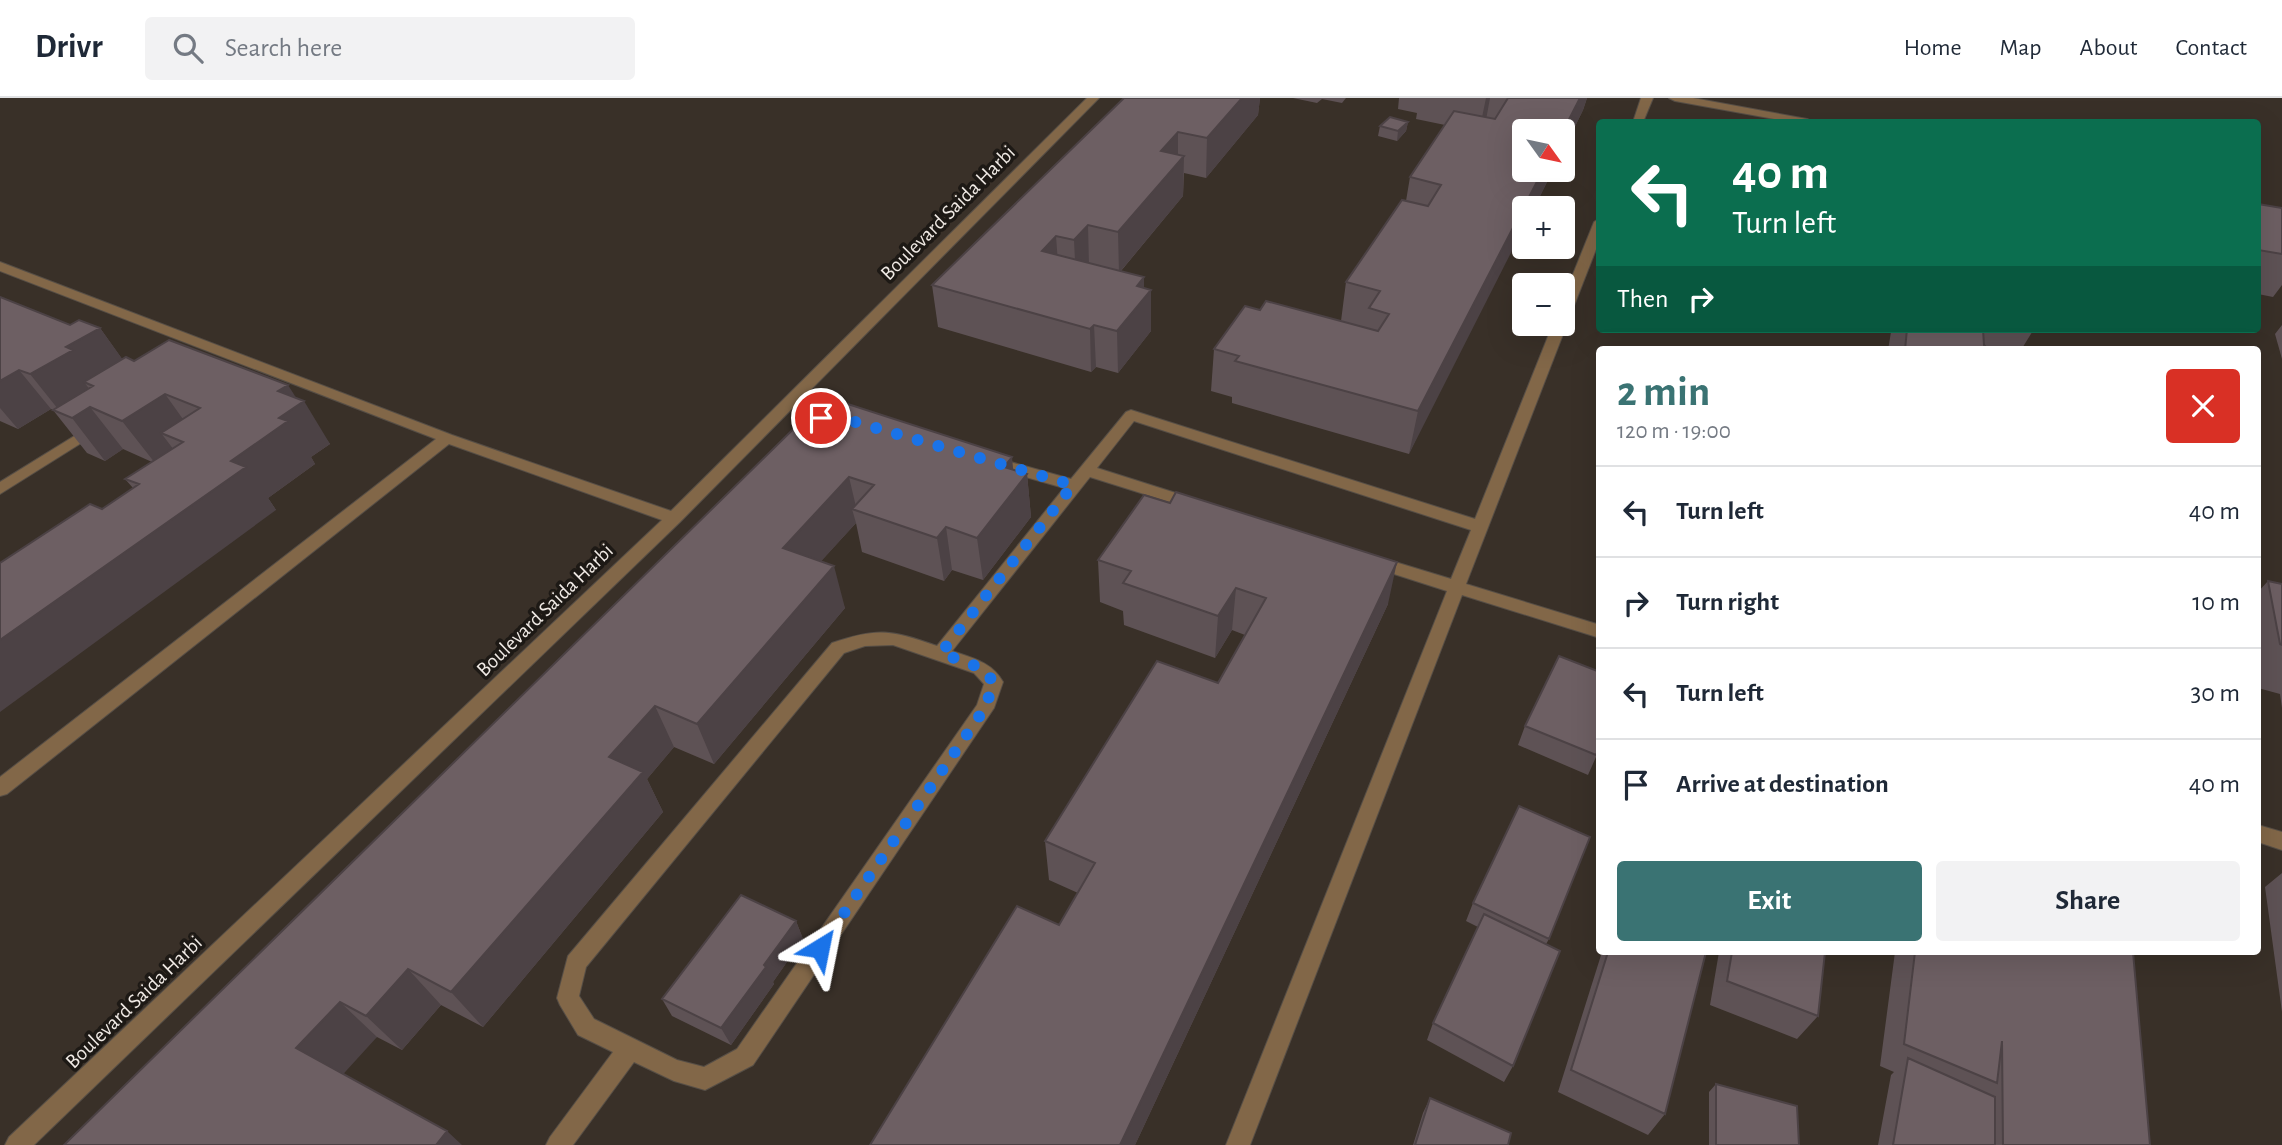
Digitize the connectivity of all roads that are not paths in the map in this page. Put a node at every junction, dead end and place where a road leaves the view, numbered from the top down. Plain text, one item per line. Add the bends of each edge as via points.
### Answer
1 (1093, 98) edge
2 (1647, 98) edge
3 (1675, 98) edge
4 (1639, 119) edge
5 (1790, 119) edge
6 (1596, 232) edge
7 (0, 265) edge
8 (15, 271) junction
9 (0, 279) edge
10 (1575, 286) edge
11 (1555, 336) edge
12 (222, 349) junction
13 (199, 363) edge
14 (107, 421) edge
15 (447, 438) junction
16 (970, 455) edge
17 (1079, 478) junction
18 (1, 487) edge
19 (1205, 508) edge
20 (674, 518) junction
21 (1481, 527) junction
22 (1351, 554) edge
23 (1457, 588) junction
24 (1596, 631) edge
25 (941, 653) junction
26 (0, 788) edge
27 (2261, 835) edge
28 (2282, 841) edge
29 (630, 1048) junction
30 (17, 1145) edge
31 (558, 1145) edge
32 (1238, 1145) edge

1 - 20 street, Boulevard Saida Harbi
2 - 4 street
3 - 5 street
6 - 10 street
7 - 8 street
8 - 9 street
8 - 12 street
11 - 21 street
12 - 13 street
12 - 15 street
14 - 18 street
15 - 20 street
15 - 26 street
16 - 17 street
17 - 19 street
17 - 21 street via 1131,415
17 - 25 street
20 - 30 street, Boulevard Saida Harbi
21 - 23 street
22 - 23 street
23 - 24 street
23 - 32 street
25 - 29 street via 894,638 864,639 838,648 576,963 568,998 586,1027
25 - 29 street via 981,668 994,682 985,708 745,1057 705,1079 674,1070
27 - 28 street
29 - 31 street

